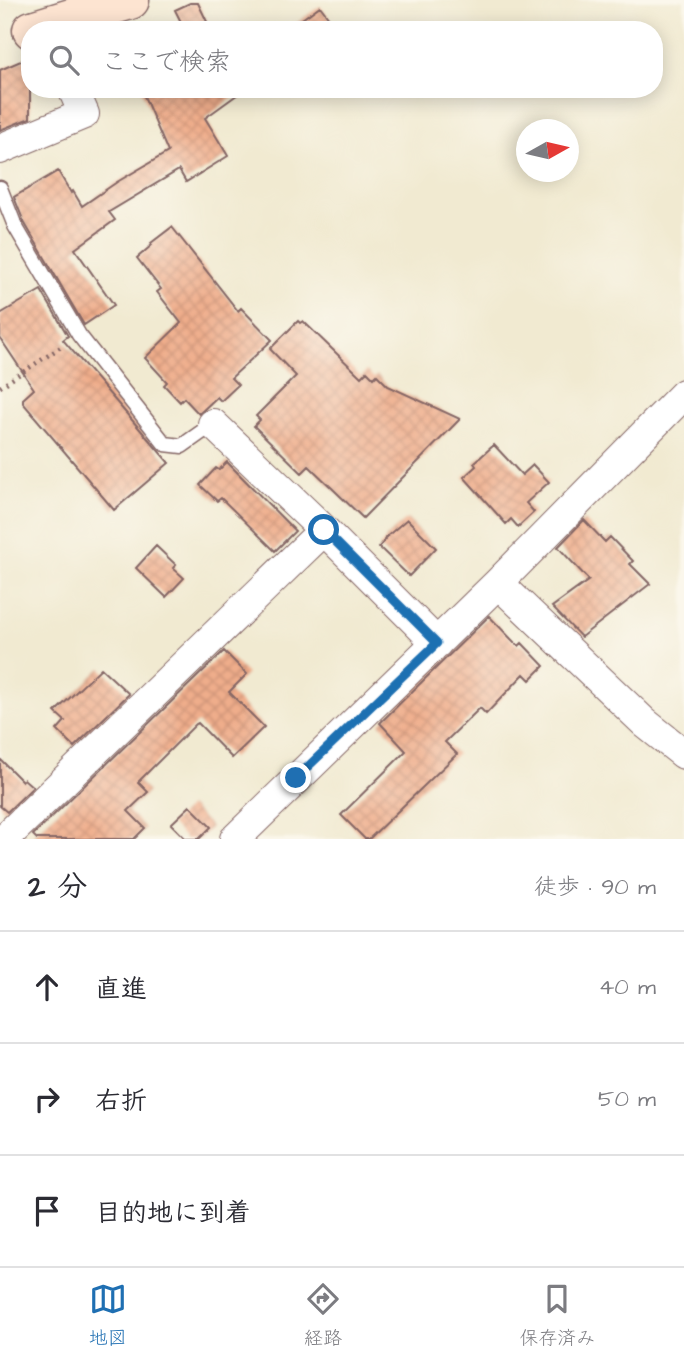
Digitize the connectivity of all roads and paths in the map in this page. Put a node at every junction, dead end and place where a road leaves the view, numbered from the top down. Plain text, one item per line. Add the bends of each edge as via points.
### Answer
1 (128, 0) edge
2 (64, 21) edge
3 (21, 33) edge
4 (0, 38) edge
5 (77, 98) edge
6 (0, 149) edge
7 (0, 188) edge
8 (79, 335) junction
9 (0, 387) edge
10 (684, 394) edge
11 (213, 424) joint
12 (324, 530) junction
13 (498, 583) junction
14 (437, 643) junction
15 (684, 754) edge
16 (4, 839) edge
17 (235, 839) edge

1 - 2 street
3 - 4 street
5 - 6 street via 84,114
7 - 8 lane via 15,226
8 - 9 path
8 - 11 lane via 165,444 183,446
10 - 13 street
11 - 12 street
12 - 14 street
12 - 16 street
13 - 14 street
13 - 15 street via 645,723
14 - 17 street

